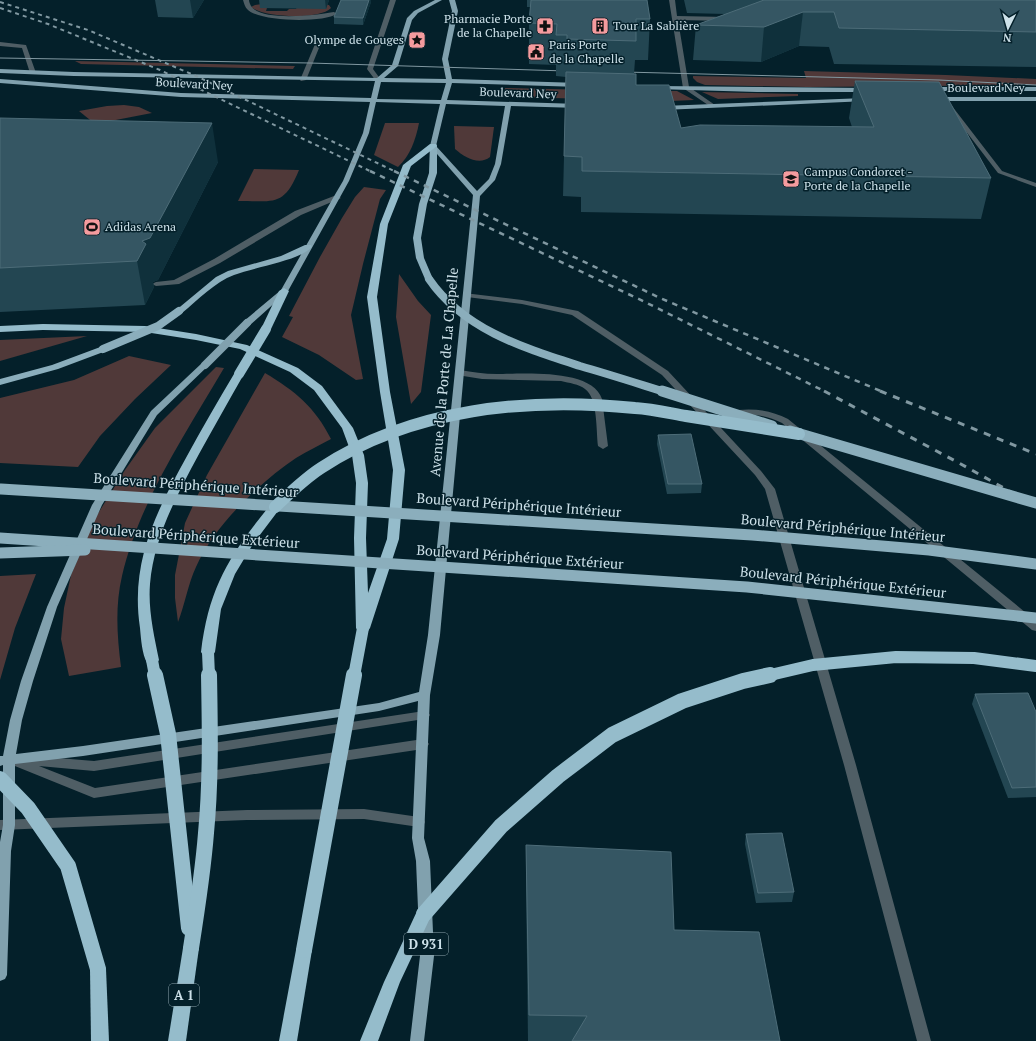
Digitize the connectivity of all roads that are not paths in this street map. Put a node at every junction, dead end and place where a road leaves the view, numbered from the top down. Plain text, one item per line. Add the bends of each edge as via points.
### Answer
1 (246, 0) edge
2 (393, 0) edge
3 (439, 0) edge
4 (452, 0) edge
5 (672, 0) edge
6 (334, 14) edge
7 (675, 18) junction
8 (737, 19) edge
9 (320, 38) dead end
10 (0, 44) edge
11 (0, 71) edge
12 (33, 73) junction
13 (303, 80) junction
14 (378, 80) junction
15 (0, 81) edge
16 (449, 81) junction
17 (585, 85) edge
18 (655, 88) edge
19 (686, 88) junction
20 (923, 89) edge
21 (1036, 89) edge
22 (877, 90) edge
23 (928, 99) edge
24 (944, 99) junction
25 (1036, 99) edge
26 (374, 100) junction
27 (874, 100) edge
28 (444, 102) junction
29 (508, 104) junction
30 (589, 106) edge
31 (713, 106) junction
32 (655, 108) edge
33 (433, 146) junction
34 (1036, 185) edge
35 (477, 195) junction
36 (337, 198) junction
37 (308, 246) junction
38 (156, 284) dead end
39 (284, 291) junction
40 (467, 295) junction
41 (0, 329) edge
42 (460, 373) junction
43 (0, 382) edge
44 (708, 418) junction
45 (798, 434) junction
46 (603, 446) dead end
47 (0, 489) edge
48 (1036, 503) edge
49 (0, 538) edge
50 (140, 547) junction
51 (0, 554) edge
52 (1036, 564) edge
53 (1036, 618) edge
54 (1036, 627) edge
55 (363, 628) junction
56 (1036, 666) edge
57 (424, 695) junction
58 (424, 715) junction
59 (422, 744) junction
60 (4, 760) edge
61 (0, 779) edge
62 (419, 822) junction
63 (4, 825) edge
64 (192, 948) junction
65 (0, 975) edge
66 (100, 1041) edge
67 (177, 1041) edge
68 (288, 1041) edge
69 (369, 1041) edge
70 (417, 1041) edge
71 (924, 1041) edge

1 - 6 street via 248,8 264,16 308,17
2 - 14 street via 370,69
3 - 14 main road via 416,12 409,19 395,66
4 - 16 main road via 454,11 445,59
5 - 7 street
7 - 8 street
7 - 19 street
9 - 13 street
10 - 12 street via 24,46
11 - 12 main road, Boulevard Ney
12 - 13 main road, Boulevard Ney
13 - 14 main road, Boulevard Ney
14 - 16 main road, Boulevard Ney
14 - 26 main road
15 - 26 main road, Boulevard Ney via 181,95
16 - 17 main road, Boulevard Ney
16 - 28 main road
18 - 19 main road
19 - 22 main road
19 - 31 street
20 - 21 main road, Boulevard Ney
23 - 24 main road, Boulevard Ney
24 - 25 main road, Boulevard Ney
24 - 34 street via 1000,172
26 - 28 main road, Boulevard Ney
26 - 36 main road via 366,133
27 - 31 main road
28 - 29 main road, Boulevard Ney
28 - 33 main road
29 - 30 main road, Boulevard Ney
29 - 35 main road via 498,164 492,180
31 - 32 main road
33 - 35 main road
33 - 45 highway, bridge via 433,173 423,204 417,238 418,249 423,267 435,289 452,307 477,325 563,360
33 - 55 highway via 407,165 384,224 372,297 399,470 393,539
35 - 40 main road, Avenue de la Porte de La Chapelle
36 - 37 main road
36 - 38 street via 298,213 176,282
37 - 39 main road
37 - 43 highway, bridge via 284,258 231,273 219,279 158,326 55,367
39 - 60 main road, bridge via 154,413 123,461 97,505 52,607
39 - 64 highway, bridge via 266,329 208,427 161,515 148,554 144,585 144,620 168,734
40 - 42 main road, Avenue de la Porte de La Chapelle
40 - 44 street via 522,302 575,313 665,373
41 - 55 highway via 145,329 196,337 243,347 294,370 318,388 347,428 358,455 362,483 360,538
42 - 46 street via 484,376 559,377 586,386 596,395
42 - 57 main road, Avenue de la Porte de La Chapelle via 434,635
44 - 54 street via 755,410 785,421
44 - 71 street via 770,490 850,765
45 - 48 highway, bridge
45 - 64 highway, bridge via 630,407 557,404 519,406 483,410 420,424 387,435 328,463 294,488 259,527 229,570 214,609 208,652 210,714 204,857
47 - 52 highway, Boulevard Périphérique Intérieur, bridge via 752,535 929,550
49 - 50 highway, Boulevard Périphérique Extérieur, bridge
50 - 51 highway, bridge
50 - 53 highway, Boulevard Périphérique Extérieur, bridge via 747,587
55 - 68 highway, bridge
56 - 69 highway, bridge via 974,658 896,657 814,665 743,681 682,701 612,735 558,776 501,826 424,914 392,982
57 - 58 main road, Avenue de la Porte de La Chapelle
57 - 60 main road via 371,708 83,751
58 - 59 main road, Avenue de la Porte de La Chapelle
58 - 60 street via 94,766
59 - 60 street via 94,793
59 - 62 main road, Avenue de la Porte de La Chapelle
60 - 63 main road
61 - 66 highway, bridge via 28,808 68,866 98,969
62 - 63 street via 364,814 246,815
62 - 70 main road, Avenue de la Porte de La Chapelle / D 931 via 427,956
63 - 65 main road
64 - 67 highway, A 1

